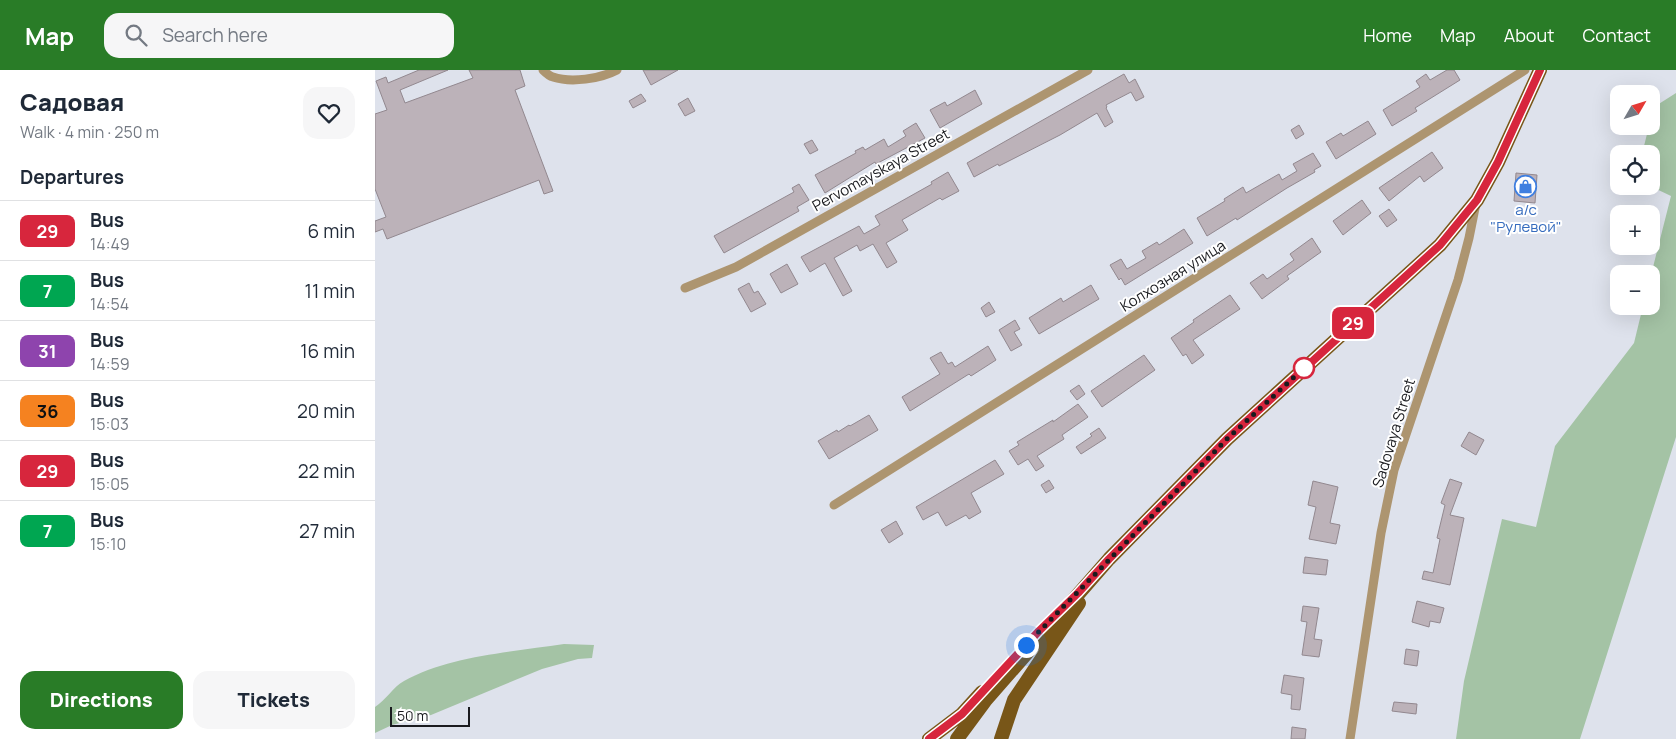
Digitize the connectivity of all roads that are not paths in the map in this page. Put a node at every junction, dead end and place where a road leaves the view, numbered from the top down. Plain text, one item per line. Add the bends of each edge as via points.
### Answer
1 (543, 70) edge
2 (617, 70) edge
3 (1088, 70) edge
4 (1525, 70) edge
5 (1539, 70) edge
6 (1477, 200) junction
7 (685, 288) dead end
8 (834, 505) dead end
9 (1109, 559) junction
10 (1078, 593) junction
11 (929, 739) edge
12 (957, 739) edge
13 (1001, 739) edge
14 (1350, 739) edge

1 - 2 street via 551,77 574,81
3 - 7 street, Pervomayskaya Street via 736,267
4 - 8 street, Колхозная улица
5 - 6 main road via 1498,162
6 - 9 main road via 1440,245 1227,439
6 - 14 street, Sadovaya Street via 1458,280 1394,470 1381,533
9 - 10 main road
9 - 13 main road via 1014,700
10 - 11 main road via 962,714
10 - 12 main road via 985,701

